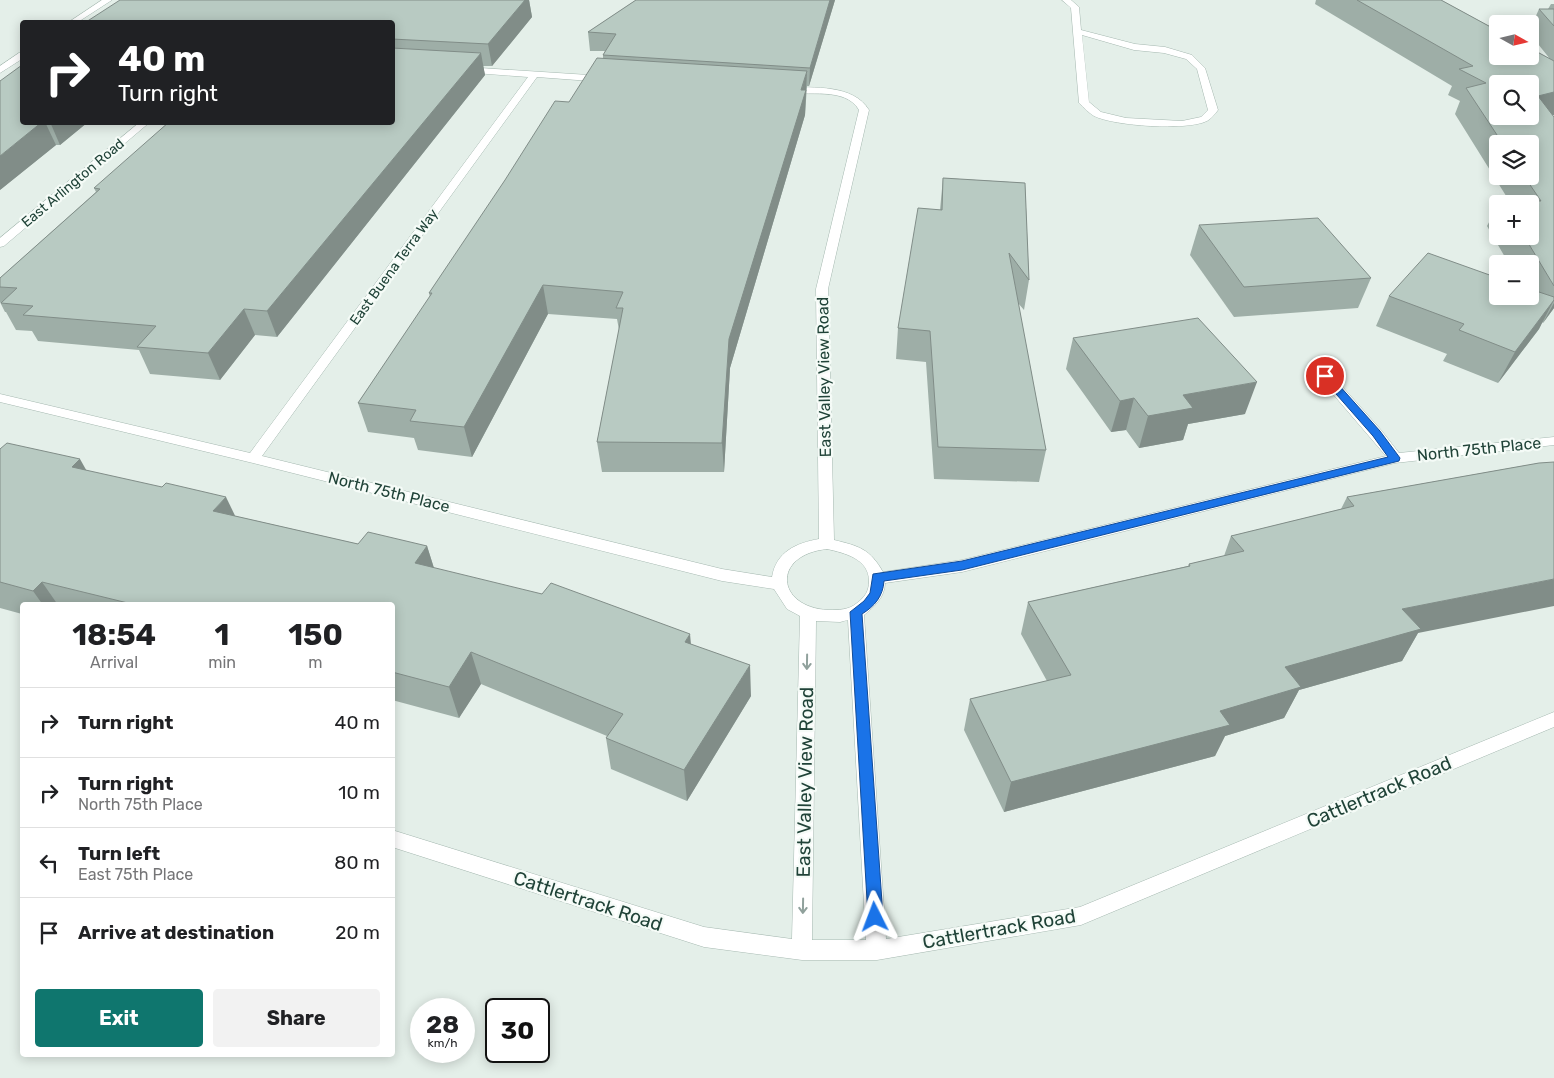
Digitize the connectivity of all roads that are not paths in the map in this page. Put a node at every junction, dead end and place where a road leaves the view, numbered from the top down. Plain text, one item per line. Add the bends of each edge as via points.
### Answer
1 (108, 0) edge
2 (1066, 0) edge
3 (76, 20) edge
4 (1077, 31) junction
5 (20, 56) edge
6 (458, 69) edge
7 (0, 70) edge
8 (534, 75) junction
9 (612, 79) edge
10 (776, 89) edge
11 (142, 125) edge
12 (0, 244) edge
13 (1325, 376) dead end
14 (0, 398) edge
15 (1554, 441) edge
16 (253, 458) junction
17 (1395, 458) junction
18 (827, 544) junction
19 (878, 578) junction
20 (779, 584) junction
21 (856, 612) junction
22 (808, 613) junction
23 (1554, 719) edge
24 (395, 839) edge
25 (802, 950) junction
26 (877, 950) junction

1 - 3 street
2 - 4 street via 1075,6
4 - 4 street via 1084,103 1098,114 1126,121 1182,124 1204,119 1214,110 1201,68 1189,57 1165,50 1134,47
5 - 7 street
6 - 8 street
8 - 9 street
8 - 16 street, East Buena Terra Way
10 - 18 street, East Valley View Road via 835,93 855,98 863,104 864,110 822,289
11 - 12 street, East Arlington Road
13 - 17 street
14 - 16 street, North 75th Place
15 - 17 street, North 75th Place
16 - 20 street, North 75th Place via 722,575
17 - 19 street, North 75th Place via 962,566
18 - 19 street via 843,545 858,551 870,560
18 - 20 street via 811,546 786,561 780,572
19 - 21 street via 876,594
20 - 22 street via 795,607
21 - 22 street via 824,617
21 - 26 street
22 -> 25 street, East Valley View Road
23 - 26 street, Cattlertrack Road via 1081,916
24 - 25 street, Cattlertrack Road via 704,937
25 - 26 street, Cattlertrack Road

